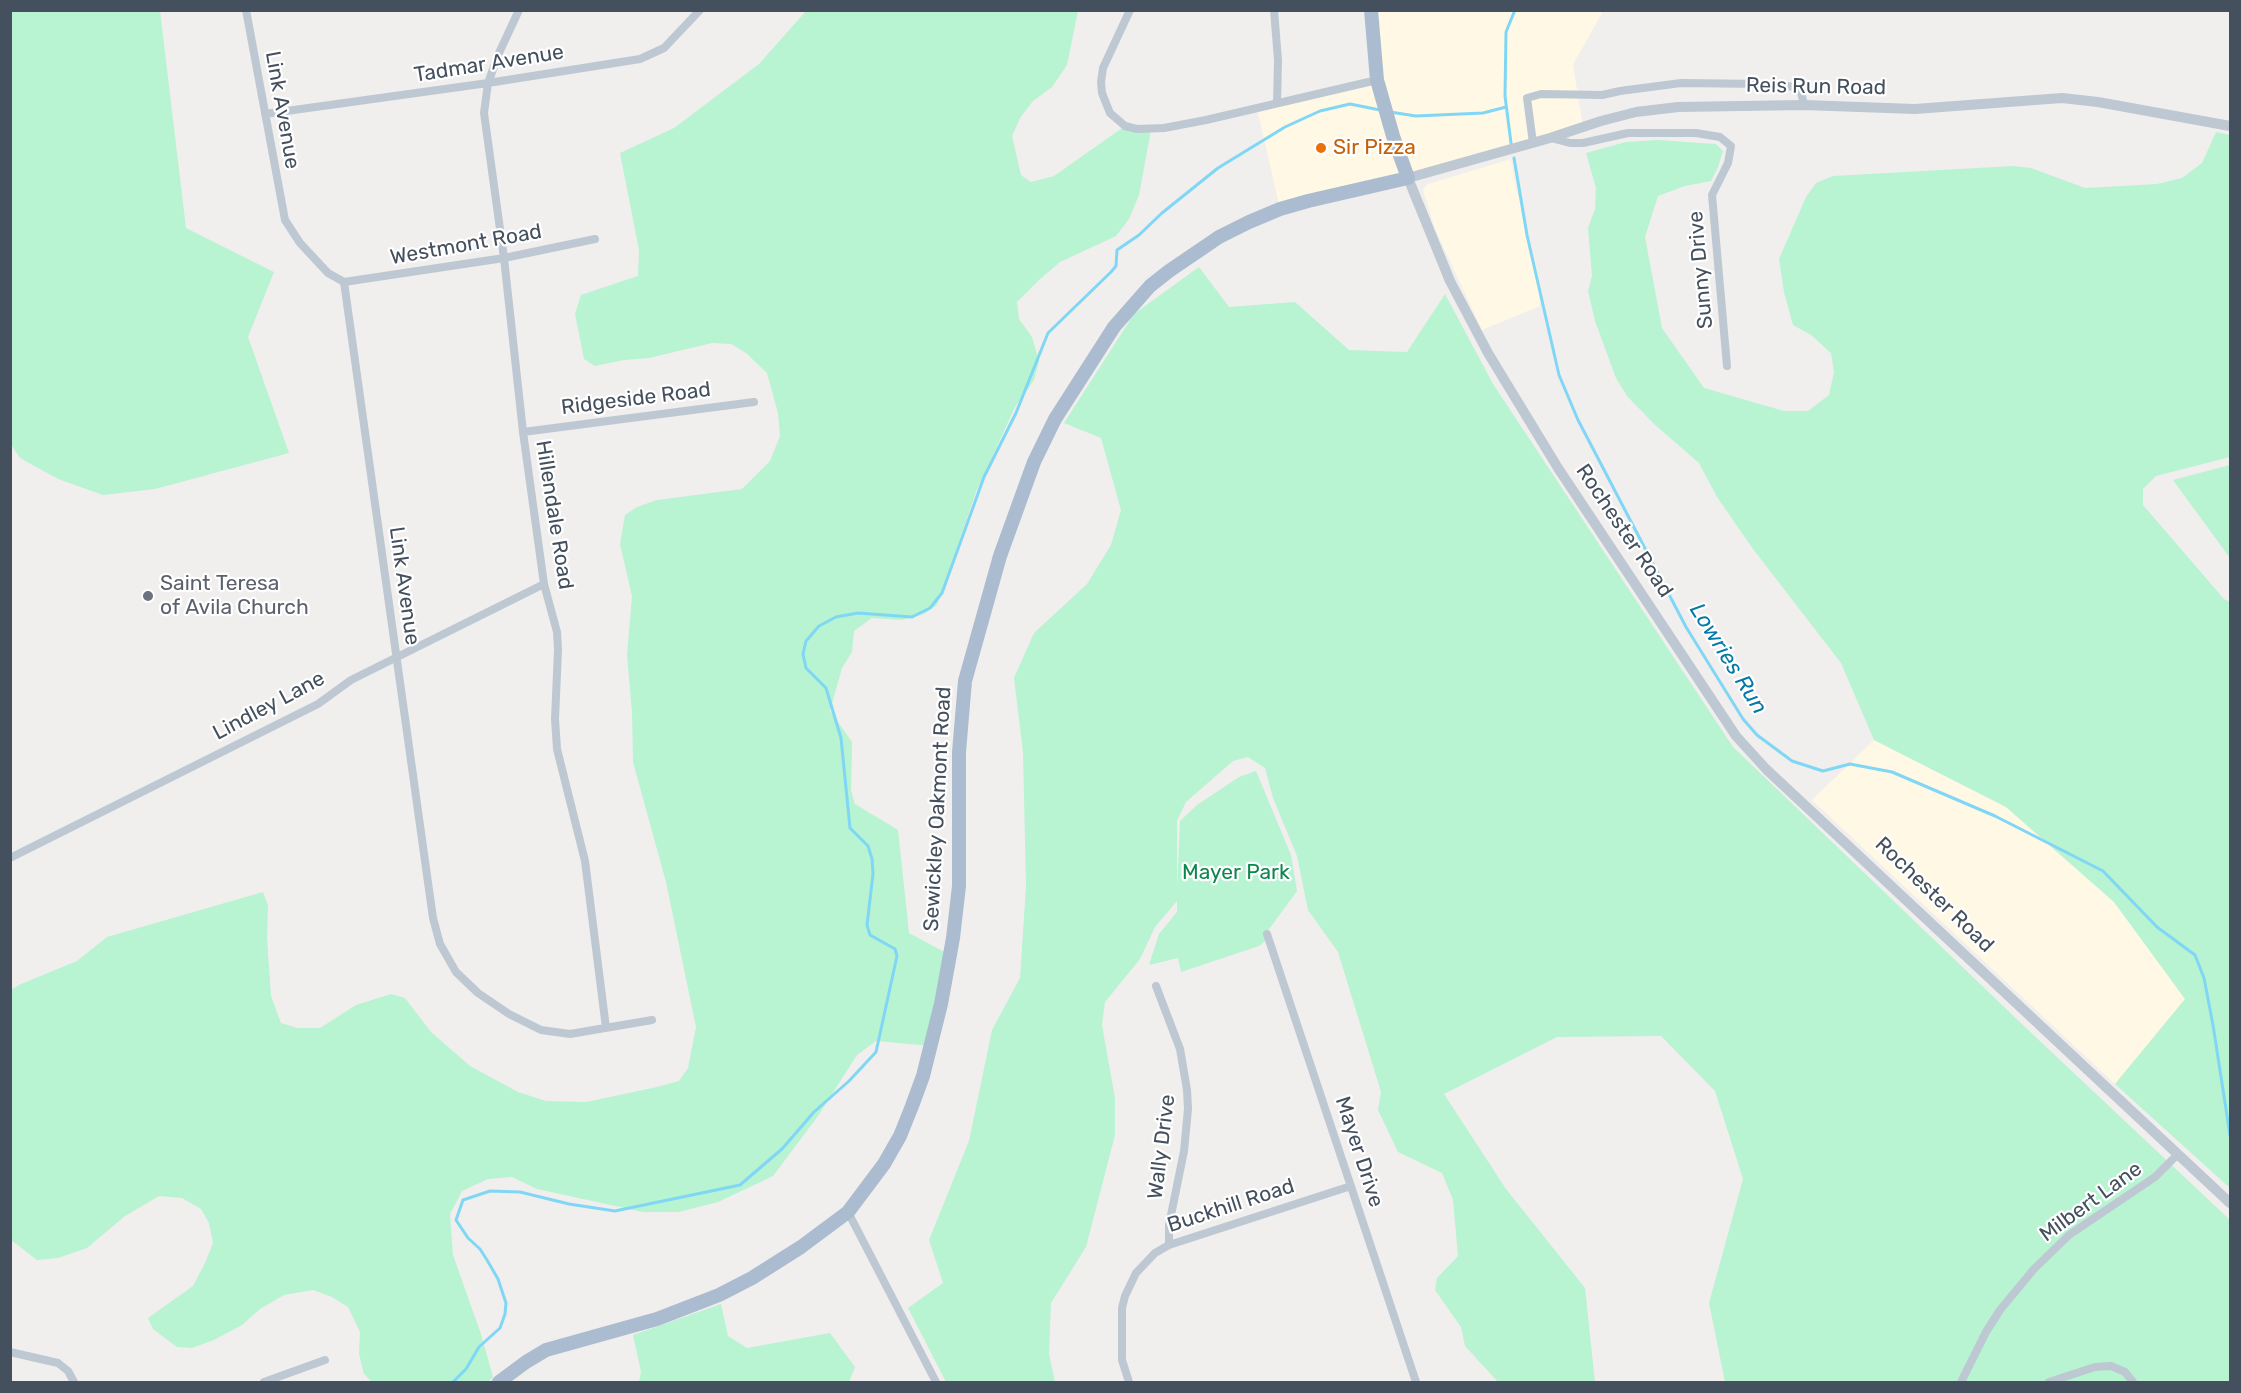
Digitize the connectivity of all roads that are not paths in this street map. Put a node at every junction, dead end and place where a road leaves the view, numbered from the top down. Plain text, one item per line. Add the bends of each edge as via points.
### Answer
1 (246, 10) edge
2 (519, 10) edge
3 (700, 10) edge
4 (1130, 10) edge
5 (1274, 10) edge
6 (1371, 10) edge
7 (1377, 80) junction
8 (488, 83) junction
9 (1277, 103) junction
10 (1804, 105) junction
11 (265, 114) junction
12 (2230, 126) edge
13 (1550, 138) junction
14 (1533, 143) junction
15 (1408, 178) junction
16 (595, 239) dead end
17 (504, 258) junction
18 (344, 282) junction
19 (1727, 366) dead end
20 (754, 402) dead end
21 (523, 432) junction
22 (544, 584) junction
23 (396, 657) junction
24 (10, 858) edge
25 (1267, 934) dead end
26 (1156, 986) dead end
27 (652, 1020) dead end
28 (606, 1028) junction
29 (2178, 1154) junction
30 (1351, 1186) junction
31 (2230, 1203) edge
32 (848, 1212) junction
33 (1168, 1245) junction
34 (10, 1352) edge
35 (325, 1360) dead end
36 (1968, 1370) junction
37 (74, 1383) edge
38 (264, 1383) edge
39 (499, 1383) edge
40 (936, 1383) edge
41 (1129, 1383) edge
42 (1416, 1383) edge
43 (1961, 1383) edge
44 (1969, 1383) edge
45 (2049, 1383) edge
46 (2133, 1383) edge

1 - 11 street, Link Avenue
2 - 8 street, Hillendale Road
3 - 8 street, Tadmar Avenue via 664,48 640,59
4 - 9 street via 1103,68 1101,82 1105,104 1116,120 1151,130
5 - 9 street
6 - 7 main road, Rochester Road
7 - 9 street
7 - 15 main road, Rochester Road
8 - 11 street, Tadmar Avenue
8 - 17 street, Hillendale Road via 483,113
10 - 12 street, Reis Run Road via 1915,109 2062,98
10 - 13 street, Reis Run Road via 1657,109
10 - 14 street via 1796,87 1764,84 1682,83 1602,95 1541,94 1527,98
11 - 18 street, Link Avenue via 285,220 328,273
13 - 14 street, Reis Run Road
13 - 19 street, Sunny Drive via 1583,143 1628,133 1696,133 1720,137 1731,146 1728,164 1712,195
14 - 15 street, Reis Run Road
15 - 29 street, Rochester Road via 1450,281 1488,353 1558,468 1736,736 1766,769
15 - 32 main road, Sewickley Oakmont Road via 1280,209 1193,254 1150,286 1128,309 1051,427 1010,527 965,681 959,752 959,886 936,1026 900,1136 875,1178
16 - 17 street, Westmont Road
17 - 18 street, Westmont Road
17 - 21 street, Hillendale Road
18 - 23 street, Link Avenue
20 - 21 street, Ridgeside Road
21 - 22 street, Hillendale Road
22 - 23 street, Lindley Lane
22 - 28 street, Hillendale Road via 557,641 557,750 585,861
23 - 24 street, Lindley Lane via 351,680 318,704
23 - 28 street, Link Avenue via 440,944 456,972 478,993 541,1030 570,1034
25 - 30 street, Mayer Drive
26 - 33 street, Wally Drive via 1180,1049 1187,1090 1185,1139
27 - 28 street, Link Avenue
29 - 31 street, Rochester Road
29 - 36 street, Milbert Lane via 2156,1177 2069,1235 2034,1269 1995,1317
30 - 33 street, Buckhill Road
30 - 42 street, Mayer Drive
32 - 39 main road, Sewickley Oakmont Road via 736,1287 657,1319 546,1350
32 - 40 street
33 - 41 street, Buckhill Road via 1143,1264 1125,1296 1121,1339
34 - 37 street via 58,1363
35 - 38 street
36 - 43 street, Milbert Lane
36 - 44 street, Milbert Lane
45 - 46 street via 2095,1366 2111,1366 2125,1372

